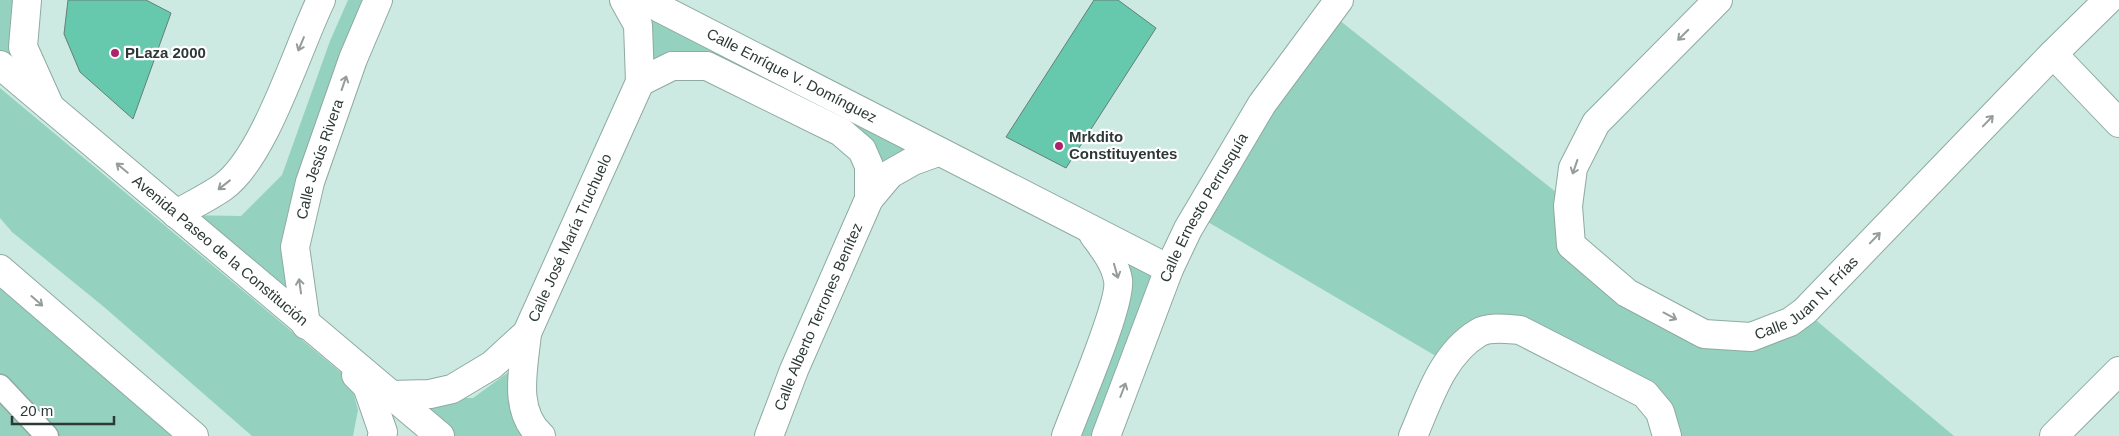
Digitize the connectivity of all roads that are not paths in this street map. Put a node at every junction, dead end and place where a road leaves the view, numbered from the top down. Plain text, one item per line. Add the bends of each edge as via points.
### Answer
1 (27, 0) edge
2 (322, 0) edge
3 (378, 0) edge
4 (624, 0) edge
5 (644, 0) edge
6 (1338, 0) edge
7 (1718, 0) edge
8 (2108, 0) edge
9 (2053, 54) junction
10 (0, 65) edge
11 (640, 82) junction
12 (50, 107) junction
13 (2119, 123) edge
14 (938, 152) junction
15 (869, 199) junction
16 (176, 214) junction
17 (1090, 230) junction
18 (0, 269) edge
19 (1169, 269) junction
20 (306, 325) junction
21 (527, 333) junction
22 (2119, 371) edge
23 (0, 386) edge
24 (390, 395) junction
25 (47, 436) edge
26 (194, 436) edge
27 (382, 436) edge
28 (440, 436) edge
29 (541, 436) edge
30 (769, 436) edge
31 (1066, 436) edge
32 (1106, 436) edge
33 (1413, 436) edge
34 (1667, 436) edge
35 (2054, 436) edge

1 - 12 street via 23,47
2 -> 16 street via 262,136 241,169 223,187
20 -> 3 street, Calle Jesús Rivera via 295,247 310,182 352,59
4 - 11 street via 638,25
5 - 14 street, Calle Enríque V. Domínguez
6 - 19 street, Calle Ernesto Perrusquía via 1262,104 1188,229
7 -> 9 street, Calle Juan N. Frías via 1596,123 1574,168 1568,206 1571,245 1627,293 1704,334 1751,337 1790,322 1805,311
8 - 9 street, Calle Juan N. Frías
9 - 13 street
10 - 12 street, Avenida Paseo de la Constitución
11 - 15 street, Calle Enríque V. Domínguez via 672,66 707,66 841,132 862,150 869,166
11 - 21 street, Calle José María Truchuelo
16 -> 12 street, Avenida Paseo de la Constitución
14 - 15 street via 890,174
14 - 17 street, Calle Enríque V. Domínguez
15 - 30 street, Calle Alberto Terrones Benítez via 794,370
16 - 20 street, Avenida Paseo de la Constitución
17 - 19 street, Calle Enríque V. Domínguez
17 -> 31 street via 1113,262 1119,282 1114,308
18 -> 26 street
32 -> 19 street, Calle Ernesto Perrusquía
20 - 24 street, Avenida Paseo de la Constitución
20 - 27 street via 367,386
21 - 24 street, Calle José María Truchuelo via 492,365 452,389 430,394
21 - 29 street via 522,401
22 - 35 street
23 - 25 street
24 - 28 street, Avenida Paseo de la Constitución
33 - 34 street via 1446,362 1479,332 1499,328 1520,330 1645,394 1660,412

